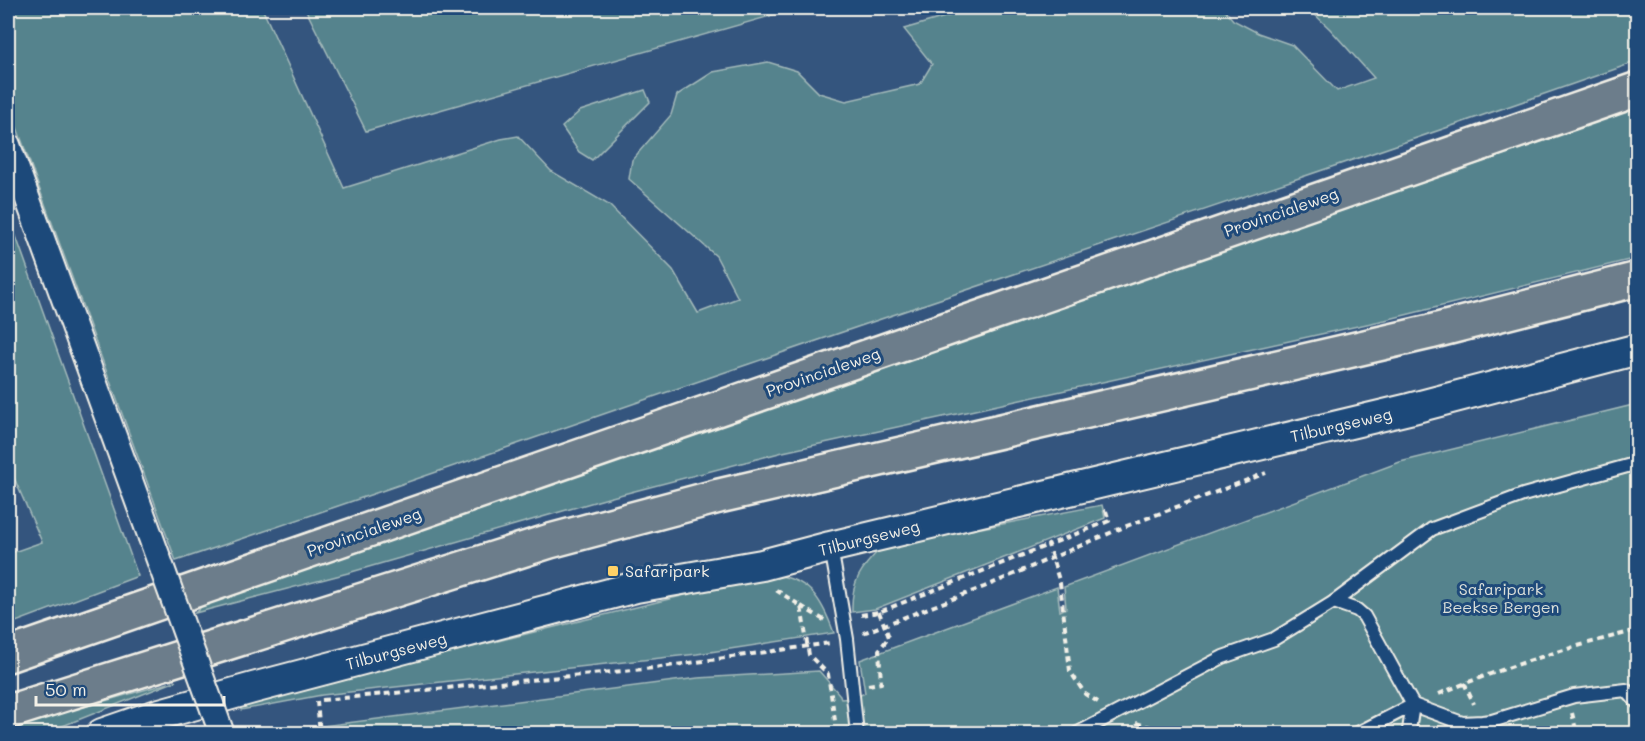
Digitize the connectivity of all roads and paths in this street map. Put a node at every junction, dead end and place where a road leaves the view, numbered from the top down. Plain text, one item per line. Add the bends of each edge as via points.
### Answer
1 (1638, 89) edge
2 (8, 145) edge
3 (1638, 279) edge
4 (1638, 349) edge
5 (1638, 463) edge
6 (1276, 470) dead end
7 (1116, 508) dead end
8 (1048, 545) junction
9 (830, 547) junction
10 (1053, 557) junction
11 (762, 565) junction
12 (1334, 602) junction
13 (801, 606) junction
14 (879, 612) junction
15 (843, 618) junction
16 (885, 626) junction
17 (1638, 630) edge
18 (847, 639) junction
19 (807, 647) junction
20 (8, 655) edge
21 (853, 688) junction
22 (830, 690) junction
23 (317, 700) junction
24 (307, 703) dead end
25 (1638, 704) edge
26 (1413, 705) junction
27 (8, 712) edge
28 (1116, 713) junction
29 (835, 723) dead end
30 (1464, 728) edge
31 (102, 734) edge
32 (222, 734) edge
33 (320, 734) edge
34 (857, 734) edge
35 (1076, 734) edge
36 (1191, 734) edge
37 (1356, 734) edge
38 (1411, 734) edge

1 - 20 highway, Provincialeweg
2 - 32 street, bridge
3 - 27 highway via 1430,332 719,496 550,541
4 - 9 street, Tilburgseweg via 1409,409
5 - 12 lane via 1523,495 1432,529
6 - 10 path, Tilburgseweg
7 - 8 path via 1106,511 1109,521
8 - 10 path
8 - 14 path
9 - 11 street, Tilburgseweg
9 - 15 lane
10 - 16 path, Tilburgseweg
10 - 28 path via 1070,671 1085,694
11 - 13 path via 768,584
11 - 31 street, Tilburgseweg via 636,587 253,688
12 - 26 lane via 1364,616
12 - 28 lane via 1274,639 1223,657
13 - 15 path via 826,621
13 - 19 path
14 - 15 path
14 - 16 path
15 - 18 lane
16 - 18 path, Tilburgseweg
16 - 21 path via 890,637 879,650 881,683
17 - 26 path via 1474,679
18 - 19 path, Tilburgseweg
18 - 21 lane
19 - 22 path via 809,655 828,674
19 - 23 path, Tilburgseweg via 654,668
21 - 22 path
21 - 34 lane
22 - 29 path
23 - 24 path, Tilburgseweg
23 - 33 path
25 - 30 lane via 1626,690 1574,696
26 - 30 lane
26 - 37 lane
26 - 38 lane
28 - 35 lane
28 - 36 path via 1132,722

